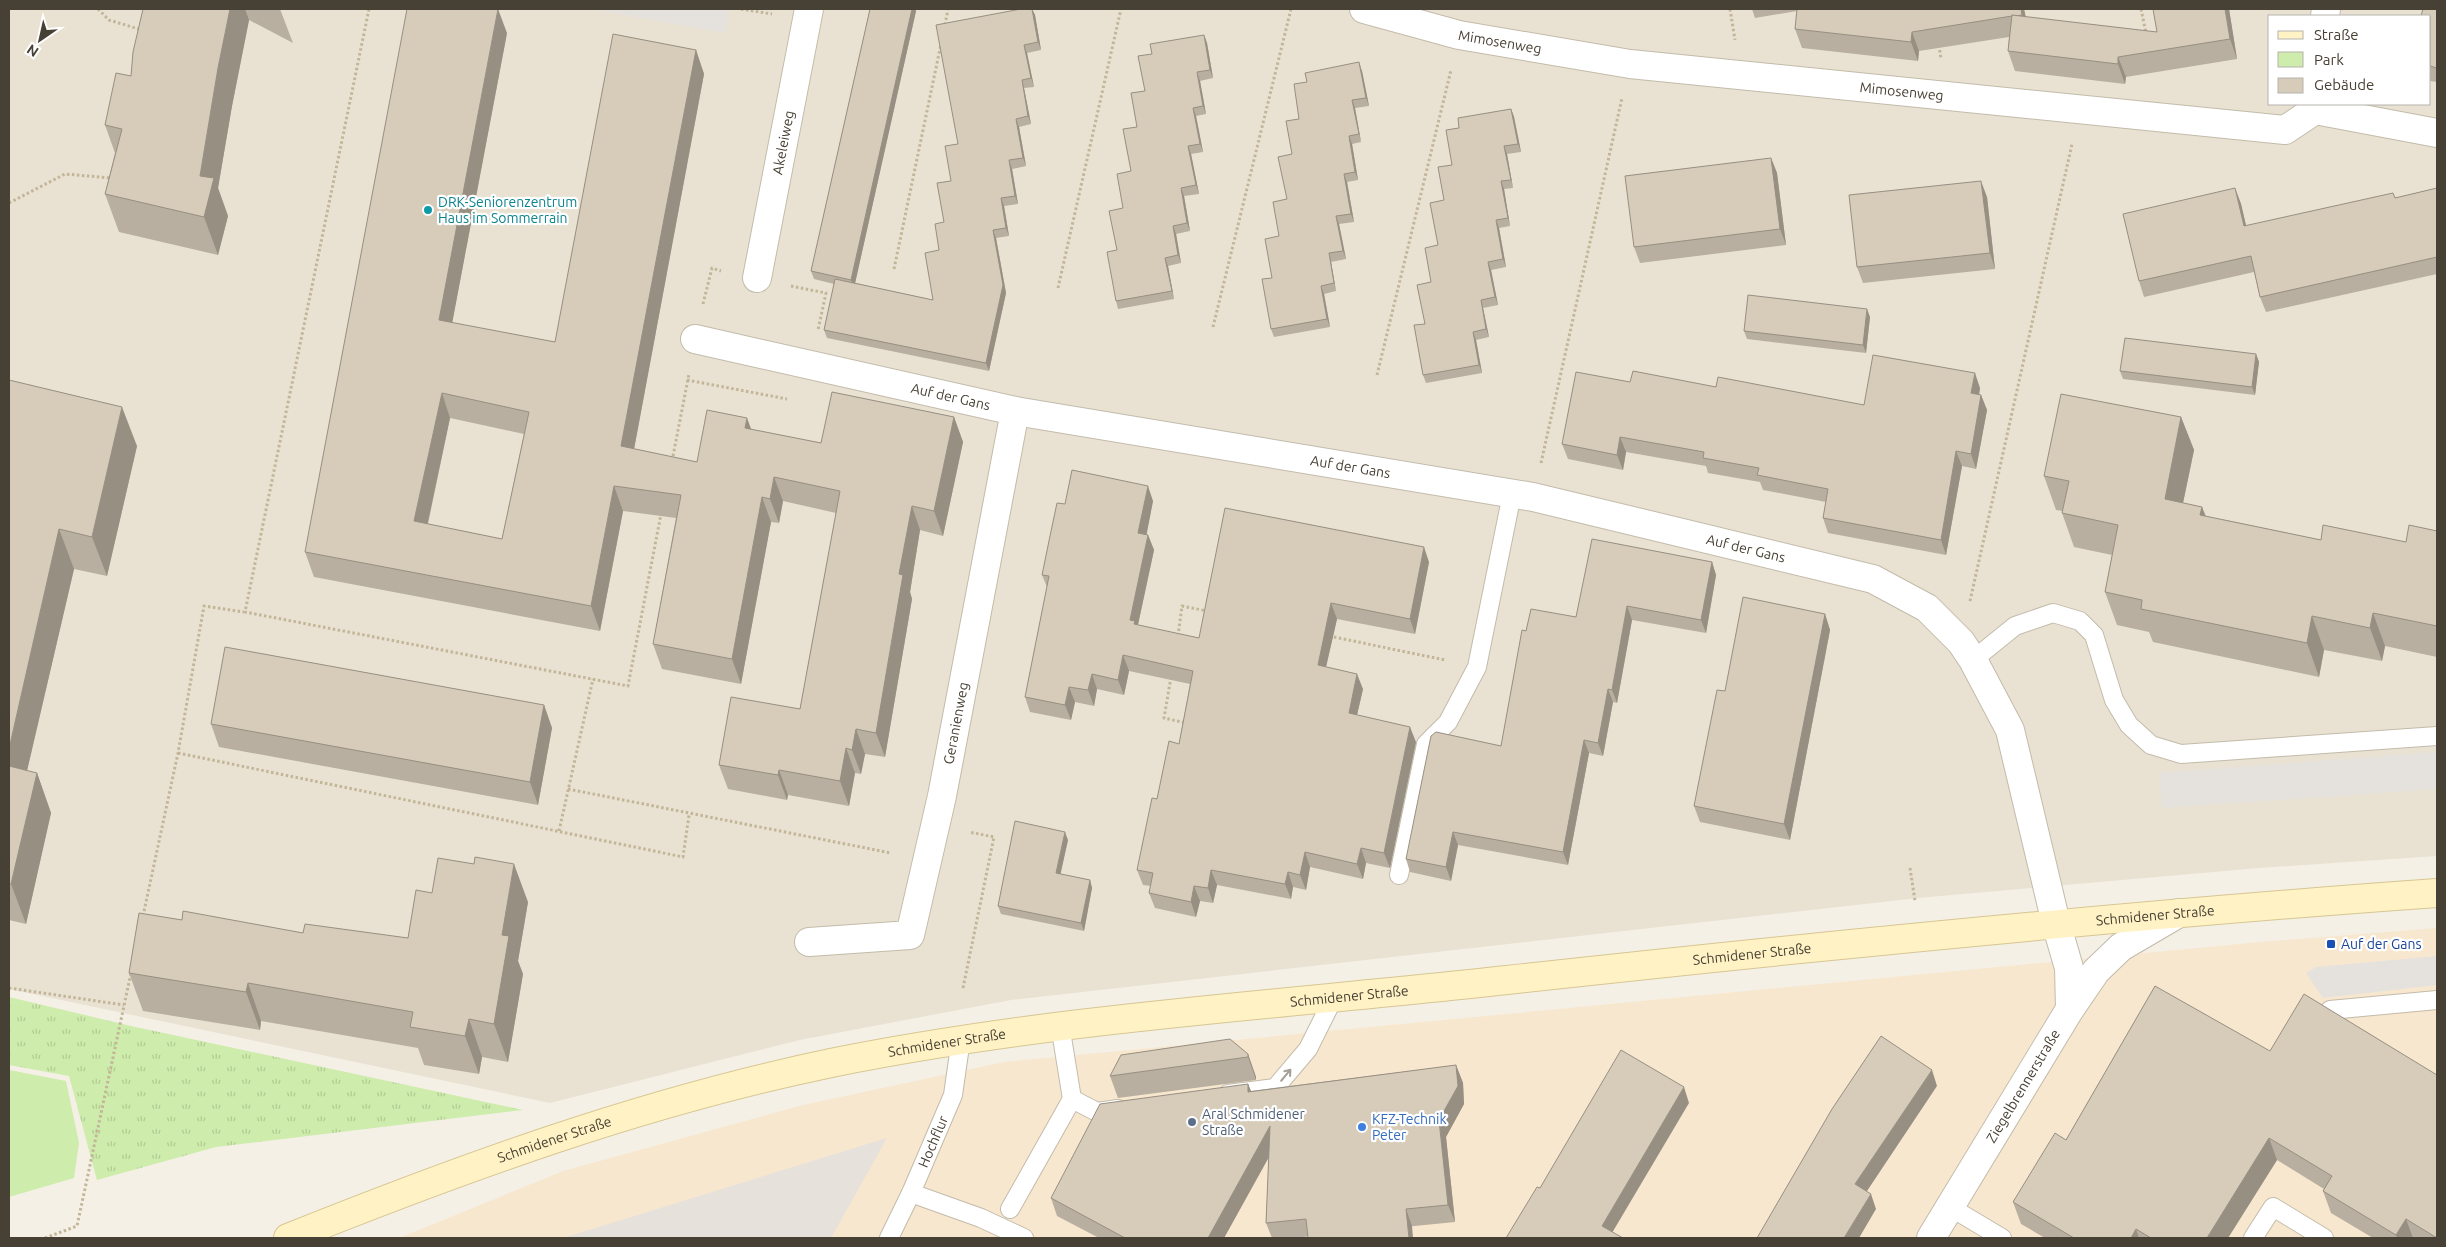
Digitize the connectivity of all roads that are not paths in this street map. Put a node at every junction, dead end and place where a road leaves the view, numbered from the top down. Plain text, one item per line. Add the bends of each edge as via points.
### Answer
1 (808, 9) edge
2 (1364, 9) edge
3 (2315, 107) edge
4 (2437, 133) edge
5 (757, 278) dead end
6 (695, 340) dead end
7 (1015, 411) junction
8 (1523, 495) junction
9 (1967, 651) junction
10 (2437, 736) edge
11 (1399, 875) dead end
12 (2437, 893) edge
13 (2179, 913) junction
14 (2056, 923) junction
15 (809, 942) dead end
16 (1333, 999) junction
17 (2437, 1000) edge
18 (2070, 1009) junction
19 (2330, 1010) edge
20 (1060, 1025) junction
21 (961, 1039) junction
22 (1216, 1096) edge
23 (1072, 1099) junction
24 (1137, 1107) edge
25 (911, 1192) junction
26 (1950, 1207) junction
27 (1010, 1209) dead end
28 (288, 1238) edge
29 (889, 1238) edge
30 (1024, 1238) edge
31 (1931, 1238) edge
32 (2002, 1238) edge
33 (2254, 1238) edge
34 (2324, 1238) edge

1 - 5 street, Akeleiweg
2 - 3 street, Mimosenweg via 1459,35 1630,64 2286,130
3 - 4 street, Mimosenweg
6 - 7 street, Auf der Gans
7 - 8 street, Auf der Gans
7 - 15 street, Geranienweg via 935,825 910,935
8 - 9 street, Auf der Gans via 1873,579 1927,608
8 - 11 lane via 1477,667 1448,722 1426,744
9 - 10 lane via 2016,626 2053,613 2080,621 2094,635 2114,700 2129,724 2151,745 2181,754
9 - 14 street, Auf der Gans via 2010,730
12 - 13 main road, Schmidener Straße
13 - 14 main road, Schmidener Straße
13 - 18 street, Ziegelbrennerstraße via 2121,947 2096,971
14 - 16 main road, Schmidener Straße
14 - 18 street via 2069,968
16 - 20 main road, Schmidener Straße
22 -> 16 lane via 1275,1088 1308,1049
17 - 19 lane
18 - 26 street, Ziegelbrennerstraße
20 - 21 main road, Schmidener Straße
20 - 23 lane
21 - 25 lane, Hochflur via 953,1095
21 - 28 main road, Schmidener Straße via 829,1064 674,1101 552,1138
23 - 24 lane via 1097,1112
23 - 27 lane
25 - 29 lane, Hochflur
25 - 30 lane
26 - 31 street, Ziegelbrennerstraße
26 - 32 lane
33 - 34 lane via 2273,1207

